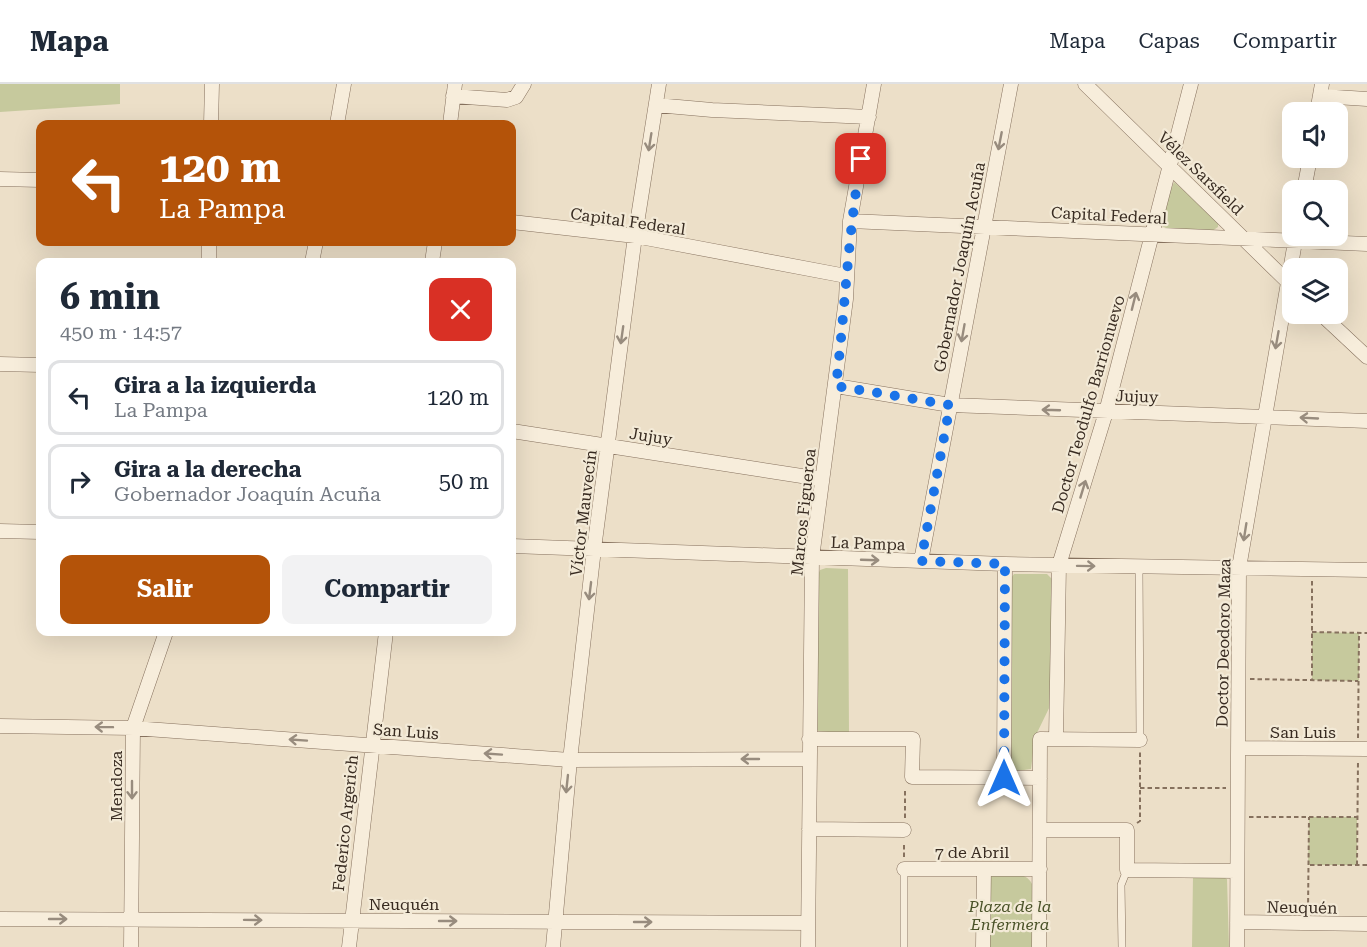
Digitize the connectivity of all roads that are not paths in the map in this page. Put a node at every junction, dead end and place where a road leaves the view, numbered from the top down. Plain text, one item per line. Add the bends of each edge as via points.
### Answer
1 (212, 84) edge
2 (344, 84) edge
3 (524, 84) edge
4 (659, 84) edge
5 (874, 84) edge
6 (1011, 84) edge
7 (1085, 84) edge
8 (1191, 84) edge
9 (454, 90) edge
10 (1321, 90) edge
11 (1367, 99) edge
12 (656, 105) junction
13 (868, 117) junction
14 (211, 120) edge
15 (338, 120) edge
16 (450, 120) edge
17 (1169, 166) junction
18 (0, 179) edge
19 (36, 180) edge
20 (850, 221) junction
21 (516, 222) edge
22 (983, 226) junction
23 (1152, 233) junction
24 (635, 236) junction
25 (1245, 238) junction
26 (1282, 238) edge
27 (1348, 242) edge
28 (1367, 244) edge
29 (846, 276) junction
30 (1282, 276) edge
31 (1282, 324) edge
32 (1332, 324) edge
33 (1367, 357) edge
34 (0, 364) edge
35 (36, 365) edge
36 (836, 386) junction
37 (950, 405) junction
38 (1106, 412) junction
39 (1264, 416) junction
40 (1367, 422) edge
41 (516, 432) edge
42 (608, 446) junction
43 (821, 479) junction
44 (0, 531) edge
45 (36, 532) edge
46 (516, 546) edge
47 (594, 549) junction
48 (812, 558) junction
49 (921, 561) junction
50 (1005, 564) junction
51 (1059, 565) junction
52 (1139, 567) junction
53 (1239, 568) junction
54 (1367, 570) edge
55 (165, 636) edge
56 (385, 636) edge
57 (0, 726) edge
58 (134, 728) junction
59 (809, 739) junction
60 (1056, 739) junction
61 (1140, 740) joint
62 (371, 745) junction
63 (1238, 748) junction
64 (1367, 749) edge
65 (570, 759) junction
66 (809, 759) junction
67 (1004, 778) junction
68 (1040, 778) junction
69 (809, 829) junction
70 (904, 830) dead end
71 (1040, 830) junction
72 (904, 869) joint
73 (984, 869) junction
74 (1040, 869) junction
75 (1127, 870) junction
76 (1237, 871) junction
77 (0, 919) edge
78 (132, 919) junction
79 (351, 921) junction
80 (553, 921) junction
81 (1237, 922) junction
82 (808, 923) junction
83 (1367, 924) edge
84 (131, 947) edge
85 (349, 947) edge
86 (553, 947) edge
87 (808, 947) edge
88 (904, 947) edge
89 (983, 947) edge
90 (1039, 947) edge
91 (1122, 947) edge
92 (1237, 947) edge

1 - 14 street
2 - 15 street
3 - 9 street via 516,97 507,100
4 - 12 street, Víctor Mauvecín
5 - 13 street, Marcos Figueroa
6 -> 22 street, Gobernador Joaquín Acuña
7 - 17 street, Vélez Sarsfield
8 - 17 street, Doctor Teodulfo Barrionuevo
9 - 16 street
10 - 11 street
12 - 13 street
12 -> 24 street, Víctor Mauvecín
13 - 20 street, Marcos Figueroa
17 - 23 street, Doctor Teodulfo Barrionuevo
17 - 25 street, Vélez Sarsfield
18 - 19 street
20 - 22 street, Capital Federal
20 - 29 street, Marcos Figueroa
21 - 24 street, Capital Federal
22 - 23 street, Capital Federal
22 -> 37 street, Gobernador Joaquín Acuña
23 - 25 street, Capital Federal
38 -> 23 street, Doctor Teodulfo Barrionuevo
24 - 29 street, Capital Federal
24 -> 42 street, Víctor Mauvecín
25 - 26 street, Capital Federal
25 - 30 street, Vélez Sarsfield
27 - 28 street, Capital Federal
29 - 36 street, Marcos Figueroa
31 -> 39 street, Doctor Deodoro Maza
32 - 33 street
34 - 35 street
36 - 37 street, Jujuy
36 - 43 street, Marcos Figueroa
38 -> 37 street, Jujuy
37 - 49 street, Gobernador Joaquín Acuña
38 - 39 street, Jujuy
51 -> 38 street, Doctor Teodulfo Barrionuevo
40 -> 39 street, Jujuy
39 -> 53 street, Doctor Deodoro Maza
41 - 42 street, Jujuy
42 - 43 street, Jujuy
42 - 47 street, Víctor Mauvecín
43 - 48 street, Marcos Figueroa
44 - 45 street
46 - 47 street, La Pampa
47 - 48 street, La Pampa
47 -> 65 street, Víctor Mauvecín
48 -> 49 street, La Pampa
48 - 59 street, Marcos Figueroa
49 - 50 street, La Pampa
50 - 51 street, La Pampa
50 - 67 street
51 -> 52 street, La Pampa
51 - 60 street, Doctor Teodulfo Barrionuevo
52 - 53 street, La Pampa
52 - 61 lane
53 - 54 street, La Pampa
53 - 63 street, Doctor Deodoro Maza
55 - 58 street, Mendoza
56 - 62 street, Federico Argerich
58 -> 57 street, San Luis
62 -> 58 street, San Luis
58 -> 78 street, Mendoza
59 - 66 street, Marcos Figueroa
59 - 67 street via 913,738 912,777
60 - 61 street
60 - 68 street via 1040,739
65 -> 62 street, San Luis
62 - 79 street, Federico Argerich
63 - 64 street, San Luis
63 - 76 street, Doctor Deodoro Maza
66 -> 65 street, San Luis
65 -> 80 street, Víctor Mauvecín
66 - 69 street, Marcos Figueroa
67 - 68 street
68 - 71 street
69 - 70 street
69 - 82 street, Marcos Figueroa
71 - 74 street
71 - 75 street via 1127,830
72 - 73 street, 7 de Abril
72 - 88 lane
73 - 74 street, 7 de Abril
73 - 89 street
74 - 90 street
75 - 76 street
75 - 91 lane via 1121,885
76 - 81 street, Doctor Deodoro Maza
77 -> 78 street, Neuquén
78 -> 79 street, Neuquén
78 - 84 street, Mendoza
79 -> 80 street, Neuquén
79 - 85 street, Federico Argerich
80 -> 82 street, Neuquén
80 - 86 street, Víctor Mauvecín
81 - 83 street, Neuquén
81 - 92 street, Doctor Deodoro Maza
82 - 87 street, Marcos Figueroa

